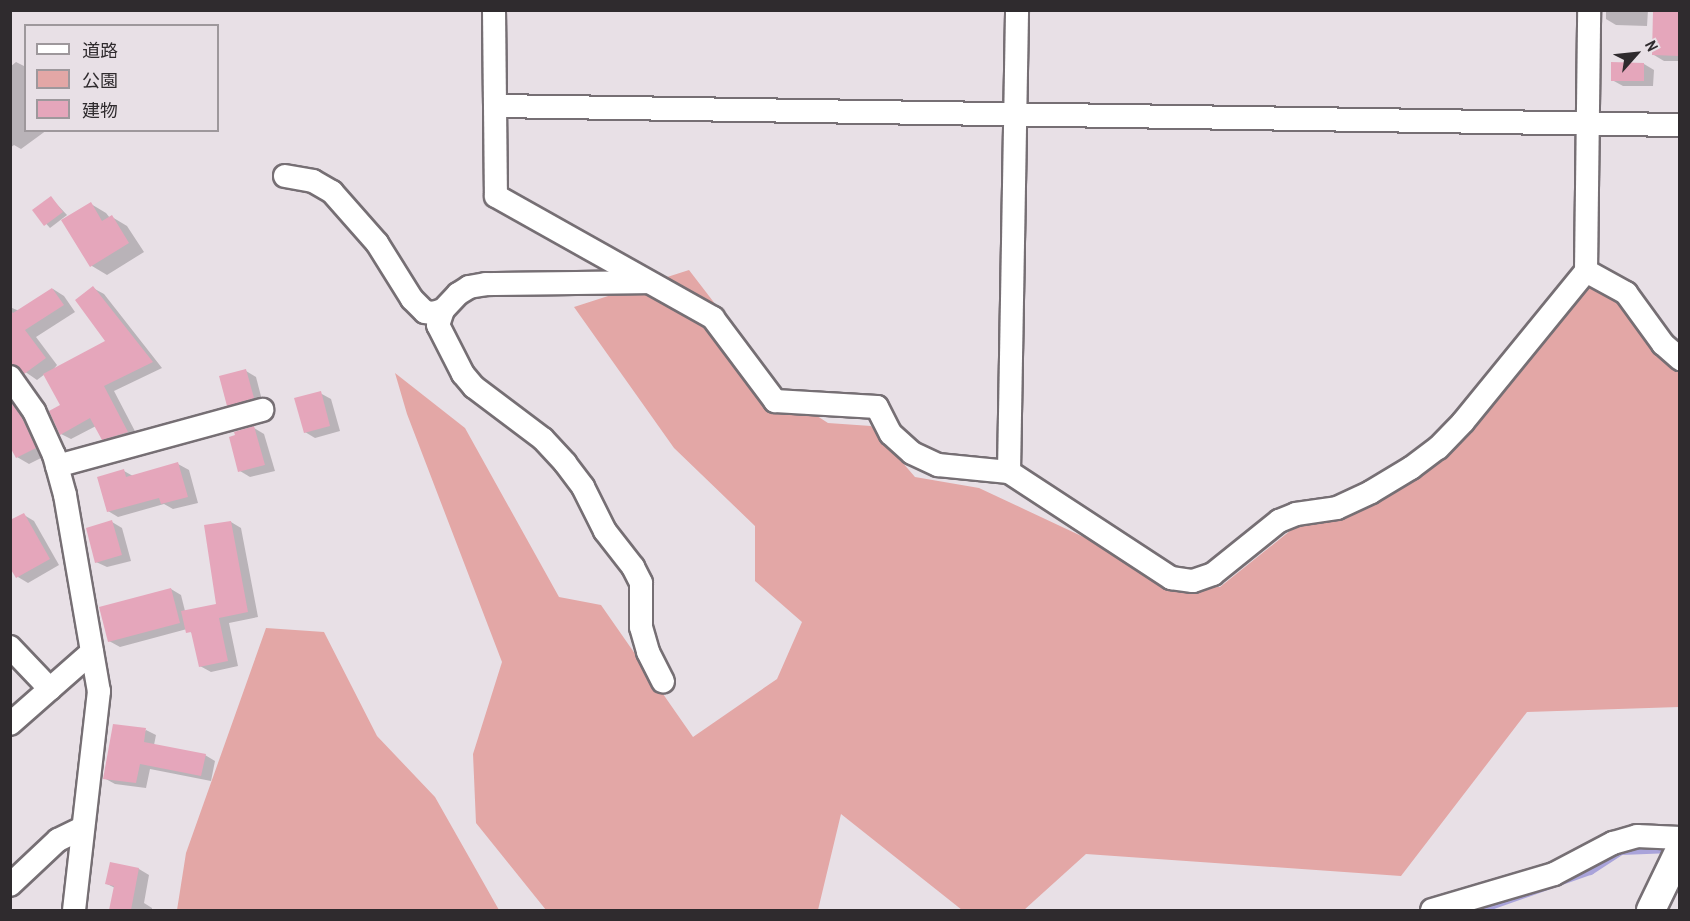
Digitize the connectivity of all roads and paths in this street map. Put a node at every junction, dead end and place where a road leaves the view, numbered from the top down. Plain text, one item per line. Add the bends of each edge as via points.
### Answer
1 (494, 10) edge
2 (1017, 10) edge
3 (1589, 10) edge
4 (495, 106) junction
5 (1015, 114) junction
6 (1586, 123) junction
7 (1680, 125) edge
8 (285, 176) dead end
9 (1586, 271) junction
10 (648, 282) junction
11 (443, 310) junction
12 (1680, 359) edge
13 (10, 377) edge
14 (262, 410) dead end
15 (57, 466) junction
16 (1009, 471) junction
17 (10, 647) edge
18 (92, 652) junction
19 (663, 681) dead end
20 (50, 689) junction
21 (10, 724) edge
22 (83, 828) junction
23 (1680, 838) edge
24 (1680, 850) edge
25 (10, 885) edge
26 (74, 910) edge
27 (1432, 910) edge
28 (1651, 910) edge

1 - 4 street
2 - 5 street
3 - 6 street
4 - 5 street
4 - 10 street via 496,196
5 - 6 street
5 - 16 street
6 - 7 street
6 - 9 street
8 - 11 street via 313,181 332,192 377,243 412,299 425,312
9 - 12 street via 1626,293
9 - 16 street via 1463,422 1437,448 1362,497 1337,508 1296,514 1279,521 1213,574 1193,581 1171,578
10 - 11 street via 486,284 469,287
10 - 16 street via 713,318 775,401 877,407 891,434 912,453 938,465
11 - 19 street via 438,326 462,374 543,439 565,463 583,487 605,531 633,567 641,583 641,627
13 - 15 street via 34,411
14 - 15 street
15 - 18 street
17 - 20 street
18 - 20 street
18 - 22 street via 99,691
20 - 21 street
22 - 25 street via 58,840
22 - 26 street
23 - 27 street via 1637,836 1613,843 1554,874
24 - 28 street

